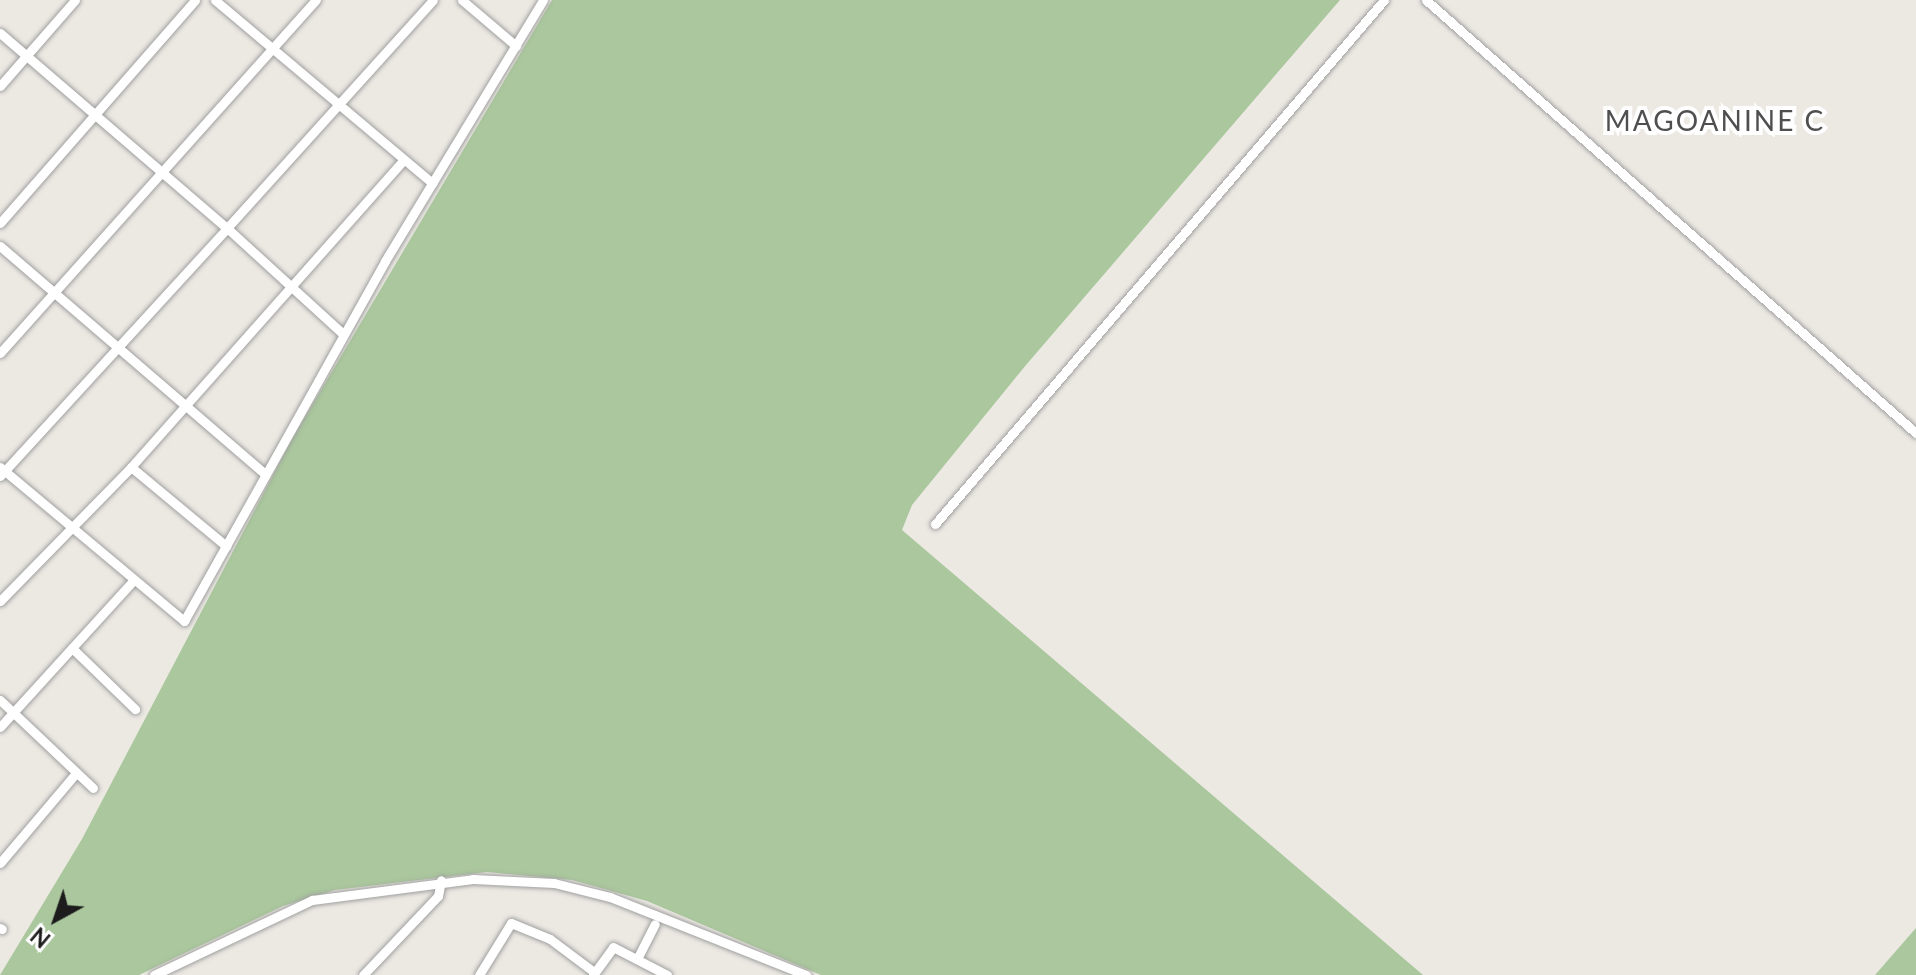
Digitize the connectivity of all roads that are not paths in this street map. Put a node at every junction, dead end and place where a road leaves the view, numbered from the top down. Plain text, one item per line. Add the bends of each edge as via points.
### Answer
1 (75, 0) edge
2 (195, 0) edge
3 (215, 0) edge
4 (316, 0) edge
5 (433, 0) edge
6 (462, 0) edge
7 (543, 0) edge
8 (1384, 0) edge
9 (1426, 0) edge
10 (0, 33) edge
11 (516, 46) junction
12 (272, 49) junction
13 (26, 55) junction
14 (0, 86) edge
15 (337, 109) junction
16 (94, 112) junction
17 (402, 162) junction
18 (161, 170) junction
19 (432, 183) junction
20 (0, 223) edge
21 (227, 228) junction
22 (0, 246) edge
23 (292, 291) junction
24 (53, 292) junction
25 (343, 334) junction
26 (116, 347) junction
27 (0, 353) edge
28 (183, 408) junction
29 (1916, 433) edge
30 (131, 467) junction
31 (2, 472) edge
32 (265, 474) junction
33 (935, 524) dead end
34 (71, 528) junction
35 (226, 546) junction
36 (132, 582) junction
37 (0, 601) edge
38 (72, 648) junction
39 (0, 700) edge
40 (135, 709) dead end
41 (13, 712) junction
42 (0, 727) edge
43 (76, 773) junction
44 (93, 788) dead end
45 (0, 863) edge
46 (441, 880) junction
47 (655, 924) dead end
48 (637, 959) junction
49 (593, 974) edge
50 (154, 975) edge
51 (363, 975) edge
52 (479, 975) edge
53 (667, 975) edge
54 (806, 975) edge

1 - 13 street
2 - 16 street
3 - 12 street
4 - 12 street
5 - 15 street
6 - 11 street
7 - 11 street
8 - 33 street
9 - 29 street
10 - 13 street
11 - 19 street
12 - 15 street
12 - 18 street
13 - 14 street
13 - 16 street
15 - 17 street
15 - 21 street
16 - 18 street
16 - 20 street
17 - 19 street
17 - 23 street
18 - 21 street
18 - 24 street
19 - 25 street
21 - 23 street
21 - 26 street
22 - 24 street
23 - 25 street
23 - 28 street
24 - 26 street
24 - 27 street
25 - 32 street
26 - 28 street
26 - 31 street
28 - 30 street
28 - 32 street
30 - 34 street
30 - 35 street
31 - 34 street
32 - 35 street
34 - 36 street
34 - 37 street
35 - 36 street via 184,621
36 - 38 street
38 - 40 street
38 - 41 street
39 - 41 street
41 - 42 street
41 - 43 street
43 - 44 street
43 - 45 street
46 - 50 street via 286,909
46 - 51 street via 438,896
46 - 54 street via 579,888 667,915
47 - 48 street
48 - 49 street via 610,948
48 - 53 street
49 - 52 street via 550,939 511,923

